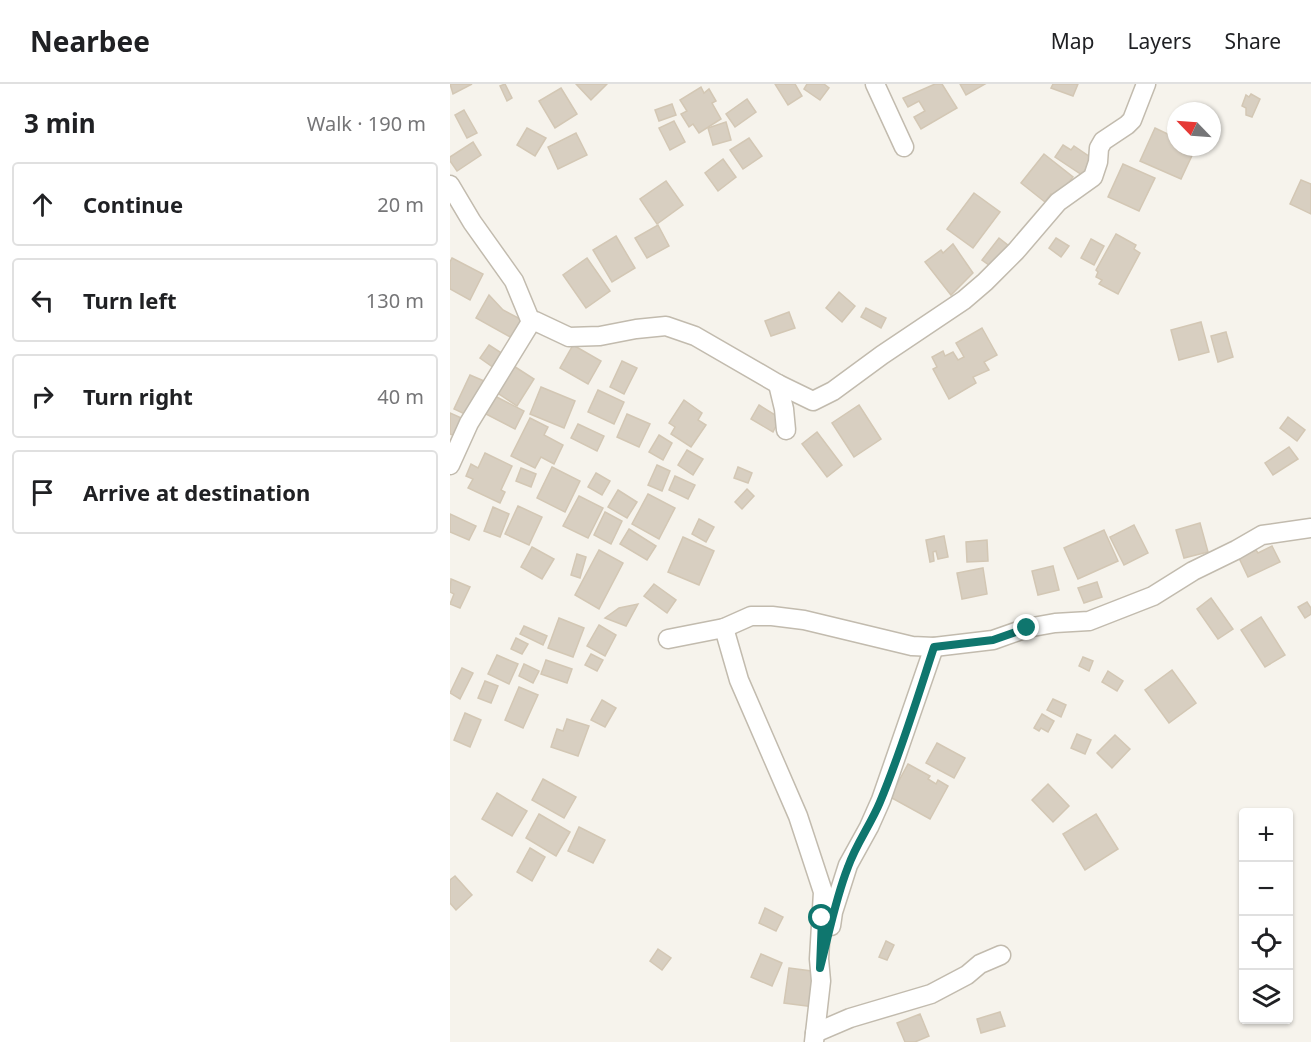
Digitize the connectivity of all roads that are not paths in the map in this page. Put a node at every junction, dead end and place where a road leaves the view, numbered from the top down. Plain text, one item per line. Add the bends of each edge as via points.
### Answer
1 (875, 84) edge
2 (1146, 84) edge
3 (903, 147) dead end
4 (450, 185) edge
5 (531, 322) junction
6 (778, 384) junction
7 (786, 430) dead end
8 (450, 465) edge
9 (1311, 528) edge
10 (724, 628) junction
11 (668, 639) dead end
12 (934, 647) junction
13 (1001, 956) dead end
14 (820, 968) junction
15 (815, 1038) edge

1 - 3 street
2 - 6 street via 1132,120 1102,141 1093,177 1058,202 964,300 813,401
4 - 5 street via 514,281
5 - 6 street via 569,337 666,326 694,336
5 - 8 street via 469,423
6 - 7 street
9 - 12 street via 1262,535 1153,596 1089,621 1055,623 993,640
10 - 11 street
10 - 12 street via 751,616 772,616 912,646
10 - 14 street via 739,680 798,816 819,876 823,892
12 - 14 street via 881,800 848,865
13 - 15 street via 931,994 850,1018
14 - 15 street

